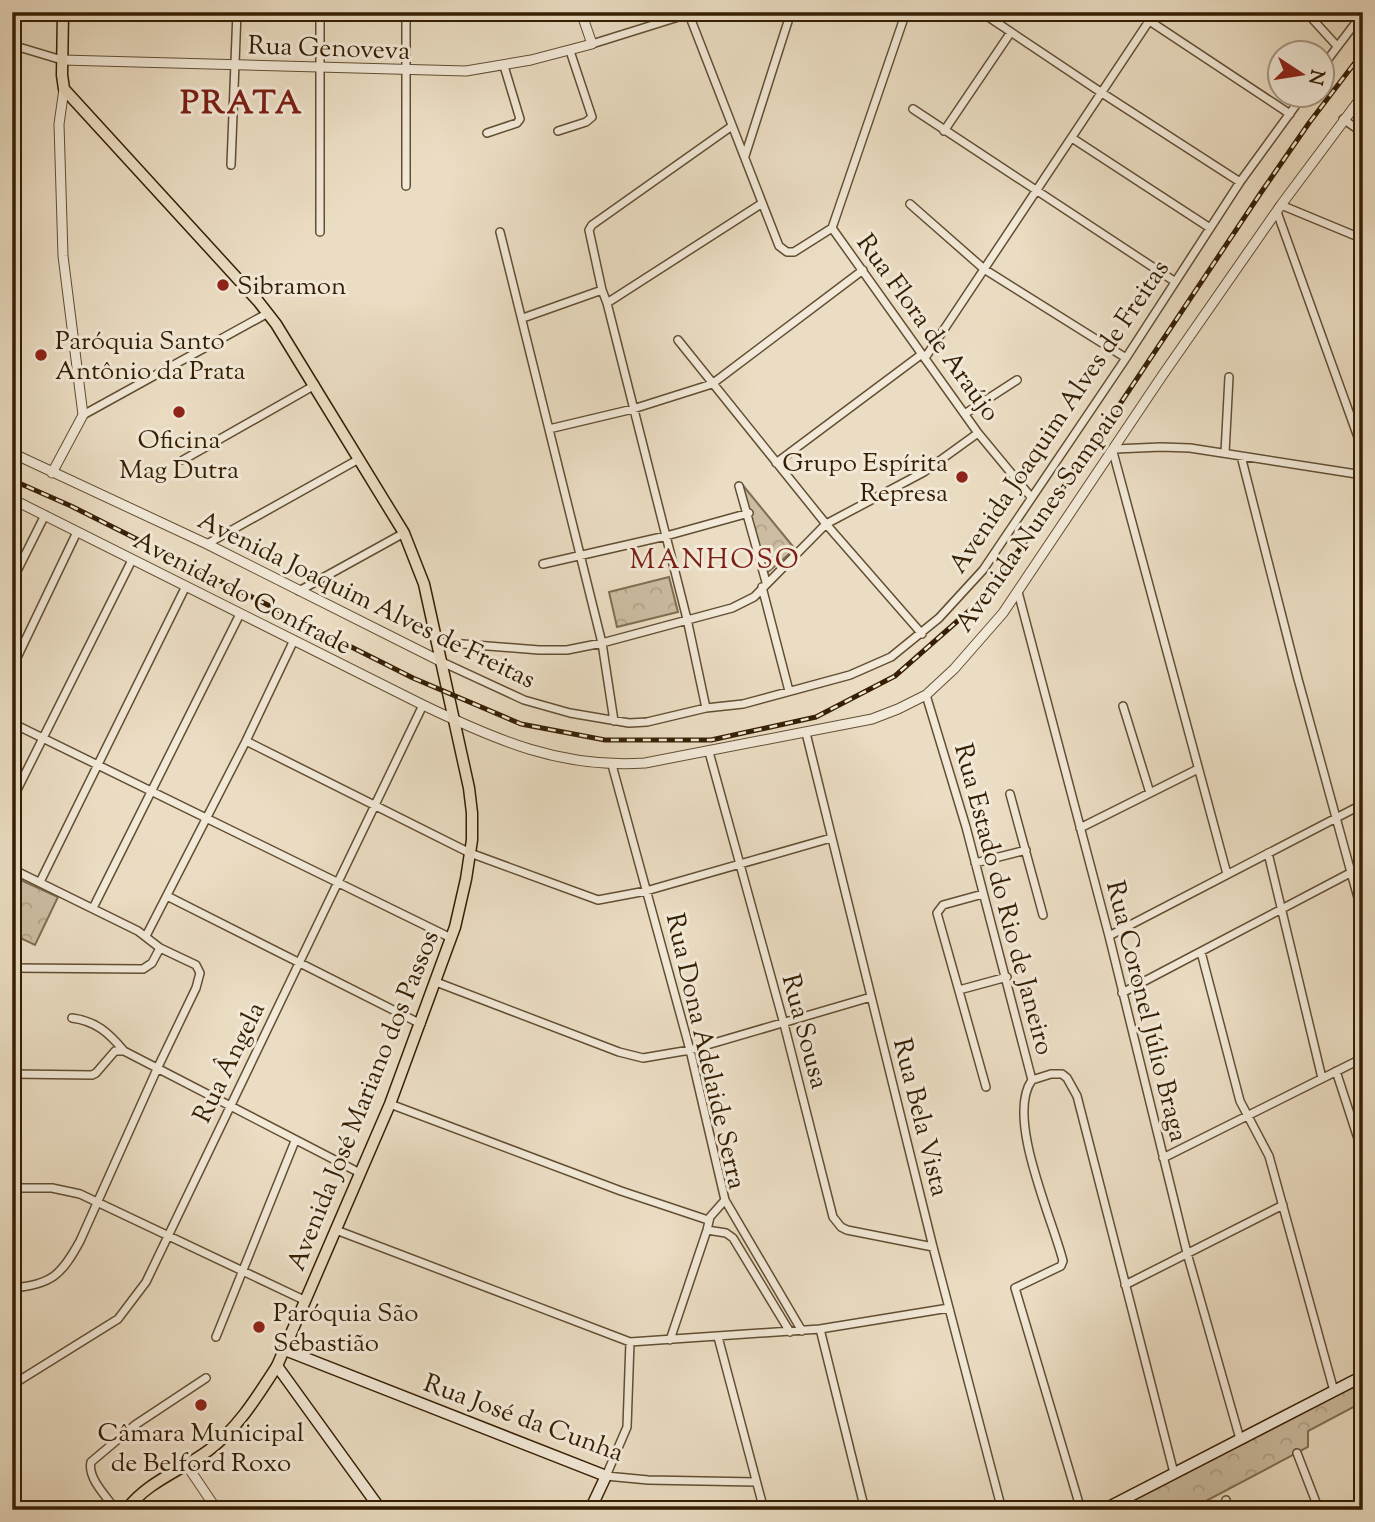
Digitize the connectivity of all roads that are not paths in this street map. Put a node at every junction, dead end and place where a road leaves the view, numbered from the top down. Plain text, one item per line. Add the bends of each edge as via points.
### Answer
1 (64, 12) edge
2 (237, 12) edge
3 (320, 12) edge
4 (580, 12) edge
5 (791, 12) edge
6 (906, 12) edge
7 (981, 12) edge
8 (1136, 12) edge
9 (1155, 12) edge
10 (1306, 12) edge
11 (688, 13) edge
12 (1363, 13) edge
13 (1149, 21) junction
14 (406, 22) dead end
15 (1011, 32) junction
16 (592, 44) junction
17 (12, 45) edge
18 (1337, 46) joint
19 (570, 51) junction
20 (62, 60) junction
21 (236, 65) junction
22 (320, 66) junction
23 (504, 66) junction
24 (405, 70) junction
25 (64, 89) junction
26 (1102, 93) junction
27 (1363, 95) edge
28 (1294, 108) edge
29 (914, 109) dead end
30 (1290, 114) junction
31 (1343, 119) junction
32 (732, 126) junction
33 (558, 131) dead end
34 (944, 131) junction
35 (487, 133) dead end
36 (1363, 133) edge
37 (1072, 138) junction
38 (744, 157) junction
39 (231, 165) dead end
40 (1240, 182) junction
41 (406, 186) dead end
42 (1035, 190) junction
43 (761, 204) junction
44 (910, 204) dead end
45 (1279, 209) junction
46 (832, 228) junction
47 (1210, 228) junction
48 (320, 232) dead end
49 (500, 232) dead end
50 (1363, 239) edge
51 (984, 269) junction
52 (863, 270) junction
53 (1174, 281) junction
54 (602, 290) junction
55 (607, 303) junction
56 (268, 313) junction
57 (523, 318) junction
58 (678, 340) dead end
59 (923, 356) junction
60 (1126, 358) junction
61 (1229, 377) dead end
62 (1017, 380) dead end
63 (712, 384) junction
64 (315, 385) junction
65 (633, 409) junction
66 (966, 413) junction
67 (83, 415) junction
68 (549, 429) junction
69 (978, 433) junction
70 (1114, 450) junction
71 (1363, 451) edge
72 (12, 453) edge
73 (1225, 453) junction
74 (1241, 456) junction
75 (359, 459) junction
76 (183, 460) dead end
77 (776, 463) junction
78 (52, 472) junction
79 (1363, 475) edge
80 (739, 486) dead end
81 (1031, 497) junction
82 (12, 499) edge
83 (748, 513) junction
84 (45, 515) junction
85 (826, 524) junction
86 (77, 532) junction
87 (404, 533) junction
88 (666, 536) junction
89 (207, 544) junction
90 (581, 556) junction
91 (132, 559) junction
92 (543, 564) dead end
93 (12, 581) edge
94 (764, 585) junction
95 (185, 588) junction
96 (299, 591) junction
97 (1018, 592) junction
98 (240, 614) junction
99 (687, 619) junction
100 (922, 634) junction
101 (294, 640) junction
102 (438, 642) junction
103 (602, 643) junction
104 (442, 662) junction
105 (1363, 666) edge
106 (12, 668) edge
107 (1363, 686) edge
108 (789, 691) junction
109 (926, 695) junction
110 (423, 705) junction
111 (1123, 706) dead end
112 (706, 708) junction
113 (456, 721) junction
114 (614, 721) junction
115 (12, 723) edge
116 (806, 733) junction
117 (44, 738) junction
118 (246, 741) junction
119 (709, 752) junction
120 (98, 764) junction
121 (611, 765) junction
122 (1198, 769) junction
123 (152, 791) junction
124 (1150, 793) junction
125 (1010, 794) dead end
126 (12, 800) edge
127 (1363, 804) edge
128 (374, 806) junction
129 (1336, 817) junction
130 (208, 818) junction
131 (1080, 828) junction
132 (831, 838) junction
133 (1026, 850) junction
134 (470, 853) junction
135 (1268, 853) junction
136 (975, 863) junction
137 (739, 865) junction
138 (12, 869) edge
139 (1352, 872) junction
140 (1227, 874) junction
141 (40, 882) junction
142 (338, 882) junction
143 (646, 891) junction
144 (983, 894) junction
145 (167, 896) junction
146 (93, 908) junction
147 (1281, 909) junction
148 (1042, 915) dead end
149 (1363, 916) edge
150 (146, 936) junction
151 (1109, 936) junction
152 (451, 938) junction
153 (160, 948) junction
154 (1201, 952) junction
155 (299, 962) junction
156 (12, 968) edge
157 (1007, 977) junction
158 (436, 982) junction
159 (959, 990) junction
160 (1122, 993) junction
161 (871, 997) junction
162 (72, 1018) dead end
163 (421, 1024) junction
164 (784, 1024) junction
165 (690, 1050) junction
166 (124, 1051) junction
167 (1363, 1058) edge
168 (157, 1069) junction
169 (1336, 1071) junction
170 (12, 1074) edge
171 (1322, 1078) junction
172 (1032, 1080) junction
173 (986, 1087) dead end
174 (390, 1104) junction
175 (230, 1107) junction
176 (1247, 1116) junction
177 (295, 1141) junction
178 (1363, 1154) edge
179 (1163, 1158) junction
180 (360, 1173) junction
181 (12, 1188) edge
182 (724, 1200) junction
183 (98, 1202) junction
184 (1283, 1205) junction
185 (708, 1220) junction
186 (336, 1230) junction
187 (707, 1230) junction
188 (169, 1236) junction
189 (933, 1247) junction
190 (1187, 1253) junction
191 (243, 1270) junction
192 (1125, 1285) junction
193 (12, 1288) edge
194 (306, 1300) junction
195 (949, 1308) junction
196 (820, 1329) junction
197 (802, 1331) junction
198 (790, 1332) junction
199 (216, 1337) dead end
200 (718, 1337) junction
201 (670, 1340) junction
202 (630, 1342) junction
203 (285, 1350) junction
204 (277, 1366) junction
205 (1363, 1376) edge
206 (206, 1378) dead end
207 (12, 1385) edge
208 (1334, 1391) junction
209 (1240, 1439) junction
210 (1297, 1453) dead end
211 (186, 1464) junction
212 (1174, 1473) junction
213 (606, 1476) junction
214 (756, 1482) junction
215 (1226, 1500) dead end
216 (117, 1510) edge
217 (126, 1510) edge
218 (217, 1510) edge
219 (381, 1510) edge
220 (590, 1510) edge
221 (764, 1510) edge
222 (865, 1510) edge
223 (1002, 1510) edge
224 (1081, 1510) edge
225 (1103, 1510) edge
226 (1229, 1510) edge
227 (1319, 1510) edge

1 - 20 main road
2 - 21 street
3 - 22 street
4 - 16 street
5 - 38 street
6 - 46 street
7 - 15 street
8 - 13 street
9 - 13 street
10 - 18 street
11 - 16 street
11 - 32 street, Rua Flora de Araújo
12 - 18 street
13 - 26 street
13 - 30 street
14 - 24 street
15 - 26 street
15 - 34 street
16 - 19 street, Rua Genoveva
17 - 20 street
19 - 23 street, Rua Genoveva
19 - 33 street via 592,117
20 - 21 street, Rua Genoveva
20 - 25 main road
21 - 22 street, Rua Genoveva
21 - 39 street
22 - 24 street, Rua Genoveva
22 - 48 street
23 - 24 street, Rua Genoveva
23 - 35 street via 520,119
24 - 41 street
25 - 56 main road, Avenida José Mariano dos Passos
25 - 67 street via 58,124 63,256
26 - 37 street
26 - 40 street
27 - 31 street, Avenida Nunes Sampaio
28 - 30 street, Avenida Joaquim Alves de Freitas
29 - 34 street
30 - 40 street, Avenida Joaquim Alves de Freitas
31 - 36 street
31 - 45 street, Avenida Nunes Sampaio
32 - 38 street, Rua Flora de Araújo
32 - 54 street via 592,225 589,233
34 - 42 street
37 - 42 street
37 - 47 street
38 - 43 street, Rua Flora de Araújo
40 - 47 street, Avenida Joaquim Alves de Freitas
42 - 51 street
42 - 53 street
43 - 46 street, Rua Flora de Araújo via 779,246 787,252
43 - 55 street
44 - 51 street
45 - 50 street
45 - 70 street, Avenida Nunes Sampaio
45 - 71 street
46 - 52 street, Rua Flora de Araújo
47 - 53 street, Avenida Joaquim Alves de Freitas
49 - 57 street
51 - 59 street
51 - 60 street
52 - 59 street, Rua Flora de Araújo
52 - 63 street
53 - 60 street, Avenida Joaquim Alves de Freitas
54 - 55 street
54 - 57 street
55 - 65 street
56 - 64 main road, Avenida José Mariano dos Passos
56 - 67 street
57 - 68 street
58 - 63 street
59 - 66 street, Rua Flora de Araújo
59 - 77 street
60 - 81 street, Avenida Joaquim Alves de Freitas
61 - 73 street
62 - 66 street
63 - 65 street
63 - 77 street
64 - 75 main road, Avenida José Mariano dos Passos
64 - 76 street
65 - 68 street
65 - 88 street
66 - 69 street, Rua Flora de Araújo
67 - 78 street
68 - 90 street
69 - 81 street, Rua Flora de Araújo
69 - 85 street via 924,472
70 - 73 street via 1161,447
70 - 97 street, Avenida Nunes Sampaio
70 - 122 street
72 - 78 street, Avenida Joaquim Alves de Freitas
73 - 74 street
74 - 79 street
74 - 129 street
75 - 87 main road, Avenida José Mariano dos Passos
75 - 89 street
77 - 85 street
78 - 89 street, Avenida Joaquim Alves de Freitas
80 - 83 street
81 - 100 street, Avenida Joaquim Alves de Freitas via 983,570
82 - 84 street, Avenida do Confrade
83 - 88 street
83 - 94 street
84 - 86 street, Avenida do Confrade
84 - 93 street
85 - 94 street
85 - 100 street
86 - 91 street, Avenida do Confrade
86 - 106 street
87 - 96 street
87 - 102 main road, Avenida José Mariano dos Passos
88 - 90 street
88 - 99 street
89 - 96 street, Avenida Joaquim Alves de Freitas
90 - 92 street
90 - 103 street
91 - 95 street, Avenida do Confrade
91 - 117 street
94 - 99 street via 733,608
94 - 108 street
95 - 98 street, Avenida do Confrade
95 - 120 street
96 - 104 street, Avenida Joaquim Alves de Freitas
97 - 109 street, Avenida Nunes Sampaio via 954,669
97 - 131 street, Rua Coronel Júlio Braga
98 - 101 street, Avenida do Confrade
98 - 123 street
99 - 103 street
99 - 112 street
100 - 108 street, Avenida Joaquim Alves de Freitas via 880,664
101 - 110 street, Avenida do Confrade
101 - 118 street
102 - 103 street via 552,650
102 - 104 main road, Avenida José Mariano dos Passos
103 - 114 street
104 - 113 main road, Avenida José Mariano dos Passos
104 - 114 street, Avenida Joaquim Alves de Freitas via 524,699
105 - 107 street
108 - 112 street, Avenida Joaquim Alves de Freitas via 743,704
109 - 116 street, Avenida Nunes Sampaio via 872,719
109 - 136 street, Rua Estado do Rio de Janeiro
110 - 113 street, Avenida do Confrade
110 - 128 street, Rua Ângela
111 - 124 street
112 - 114 street, Avenida Joaquim Alves de Freitas via 647,722
113 - 121 street, Avenida Nunes Sampaio via 543,753
113 - 134 main road, Avenida José Mariano dos Passos via 471,800
115 - 117 street
116 - 119 street, Avenida Nunes Sampaio
116 - 132 street, Rua Bela Vista
117 - 120 street
117 - 126 street
118 - 128 street
118 - 130 street
119 - 121 street, Avenida Nunes Sampaio
119 - 137 street, Rua Sousa
120 - 123 street
120 - 141 street
121 - 143 street, Rua Dona Adelaide Serra
122 - 124 street
122 - 140 street
123 - 130 street
123 - 146 street
124 - 131 street
125 - 133 street
127 - 129 street
128 - 134 street
128 - 142 street, Rua Ângela
129 - 135 street
129 - 139 street
130 - 142 street
130 - 145 street
131 - 151 street, Rua Coronel Júlio Braga
132 - 137 street
132 - 161 street, Rua Bela Vista
133 - 136 street
133 - 148 street
134 - 143 street via 593,899
134 - 152 main road, Avenida José Mariano dos Passos
135 - 140 street
135 - 147 street
136 - 144 street, Rua Estado do Rio de Janeiro
137 - 143 street
137 - 164 street, Rua Sousa
138 - 141 street
139 - 147 street
139 - 149 street
140 - 151 street
141 - 146 street
142 - 152 street
142 - 155 street, Rua Ângela
143 - 165 street, Rua Dona Adelaide Serra
144 - 157 street, Rua Estado do Rio de Janeiro
144 - 159 street via 938,910
145 - 150 street
145 - 155 street
146 - 150 street
147 - 154 street
147 - 171 street
150 - 153 street
151 - 160 street, Rua Coronel Júlio Braga
152 - 158 main road, Avenida José Mariano dos Passos
153 - 156 street via 143,969
153 - 168 street via 200,968 199,980
154 - 160 street
154 - 176 street
155 - 163 street
155 - 175 street, Rua Ângela
157 - 159 street
157 - 172 street, Rua Estado do Rio de Janeiro
158 - 163 main road, Avenida José Mariano dos Passos
158 - 165 street via 636,1057
159 - 173 street
160 - 179 street, Rua Coronel Júlio Braga
161 - 164 street
161 - 189 street, Rua Bela Vista
162 - 166 street via 97,1025
163 - 174 main road, Avenida José Mariano dos Passos
164 - 165 street
164 - 189 street, Rua Sousa via 834,1219 847,1230
165 - 182 street, Rua Dona Adelaide Serra
166 - 168 street
166 - 170 street via 115,1051 92,1075
167 - 169 street
168 - 175 street
168 - 183 street
169 - 171 street
169 - 178 street
171 - 176 street
172 - 192 street via 1062,1074 1077,1096
172 - 224 street, Rua Estado do Rio de Janeiro via 1023,1111 1037,1183 1063,1261 1015,1288
174 - 180 main road, Avenida José Mariano dos Passos
174 - 185 street
175 - 177 street
175 - 188 street, Rua Ângela
176 - 179 street
176 - 184 street via 1269,1156
177 - 180 street
177 - 191 street
179 - 190 street, Rua Coronel Júlio Braga
180 - 186 main road, Avenida José Mariano dos Passos
181 - 183 street via 65,1189
182 - 185 street, Rua Dona Adelaide Serra
182 - 197 street
183 - 188 street
183 - 193 street via 66,1267 46,1280
184 - 190 street
184 - 208 street
185 - 187 street, Rua Dona Adelaide Serra
186 - 194 main road, Avenida José Mariano dos Passos
186 - 202 street
187 - 198 street via 733,1238
187 - 201 street, Rua Dona Adelaide Serra
188 - 191 street
188 - 207 street, Rua Ângela via 146,1282 118,1319
189 - 195 street, Rua Bela Vista
190 - 192 street
190 - 209 street, Rua Coronel Júlio Braga
191 - 194 street
191 - 199 street
192 - 212 street
194 - 203 main road, Avenida José Mariano dos Passos
195 - 196 street
195 - 223 street, Rua Bela Vista
196 - 197 street
196 - 222 street
197 - 198 street
198 - 200 street
200 - 201 street
200 - 214 street
201 - 202 street
202 - 213 street via 627,1427
203 - 204 main road, Avenida José Mariano dos Passos
203 - 213 main road, Rua José da Cunha
204 - 211 main road, Avenida José Mariano dos Passos via 235,1426
204 - 219 main road
205 - 208 main road
206 - 216 street via 135,1425 91,1462 91,1474
208 - 209 main road
209 - 212 main road
210 - 227 street
211 - 217 main road, Avenida José Mariano dos Passos via 156,1482
211 - 218 street
212 - 225 main road
213 - 214 street, Rua José da Cunha
213 - 220 main road
214 - 221 street
215 - 226 street

